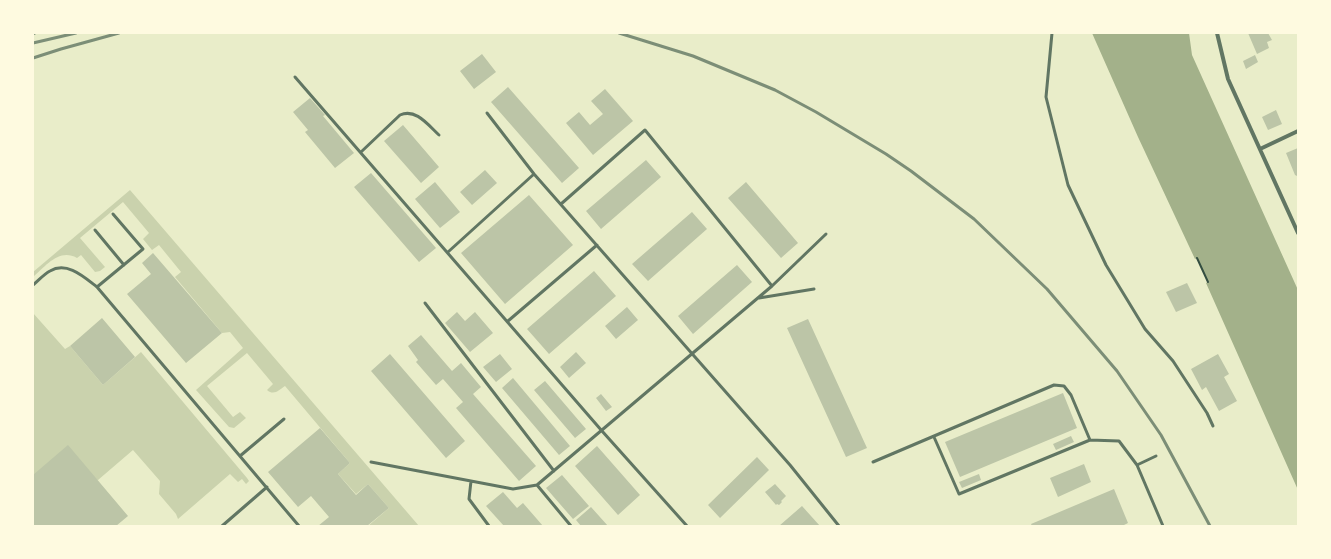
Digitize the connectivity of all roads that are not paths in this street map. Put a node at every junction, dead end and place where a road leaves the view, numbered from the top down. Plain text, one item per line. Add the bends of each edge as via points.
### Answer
1 (1052, 33) edge
2 (1217, 33) edge
3 (295, 77) dead end
4 (487, 113) dead end
5 (1298, 130) edge
6 (438, 135) dead end
7 (1260, 149) junction
8 (361, 152) junction
9 (534, 174) junction
10 (561, 204) junction
11 (112, 214) dead end
12 (95, 230) dead end
13 (1298, 233) edge
14 (826, 234) dead end
15 (597, 245) junction
16 (448, 252) junction
17 (124, 264) junction
18 (33, 285) edge
19 (772, 286) junction
20 (97, 287) junction
21 (814, 289) dead end
22 (757, 299) junction
23 (425, 303) dead end
24 (508, 321) junction
25 (693, 354) junction
26 (284, 419) dead end
27 (1213, 426) dead end
28 (602, 431) junction
29 (934, 437) junction
30 (1090, 440) junction
31 (240, 456) junction
32 (1156, 456) dead end
33 (371, 462) dead end
34 (873, 462) dead end
35 (1137, 465) junction
36 (554, 471) junction
37 (471, 481) junction
38 (537, 485) junction
39 (267, 487) junction
40 (222, 526) edge
41 (299, 526) edge
42 (489, 526) edge
43 (572, 526) edge
44 (687, 526) edge
45 (839, 526) edge
46 (1163, 526) edge

1 - 27 lane via 1046,97 1068,184 1106,265 1145,329 1173,361
2 - 7 street via 1228,79
3 - 8 lane
4 - 9 lane
5 - 7 street
6 - 8 lane via 420,117 404,113
7 - 13 street
8 - 16 lane
9 - 10 lane
9 - 16 lane
10 - 15 lane
10 - 19 lane via 644,130
11 - 17 lane via 143,249
12 - 17 lane
14 - 19 lane
15 - 24 lane
15 - 25 lane
16 - 24 lane
17 - 20 lane
18 - 20 lane via 50,271 62,268 78,272
19 - 22 lane
20 - 31 lane
21 - 22 lane
22 - 25 lane
23 - 36 lane
24 - 28 lane
25 - 28 lane
25 - 45 lane via 790,465
26 - 31 lane
28 - 36 lane
28 - 44 lane
29 - 30 lane via 1054,385 1064,386 1071,395
29 - 30 lane via 959,494
29 - 34 lane
30 - 35 lane via 1119,441
31 - 39 lane
32 - 35 lane
33 - 37 lane
35 - 46 lane
36 - 38 lane
37 - 38 lane via 513,489
37 - 42 lane via 469,499
38 - 43 lane
39 - 40 lane
39 - 41 lane

